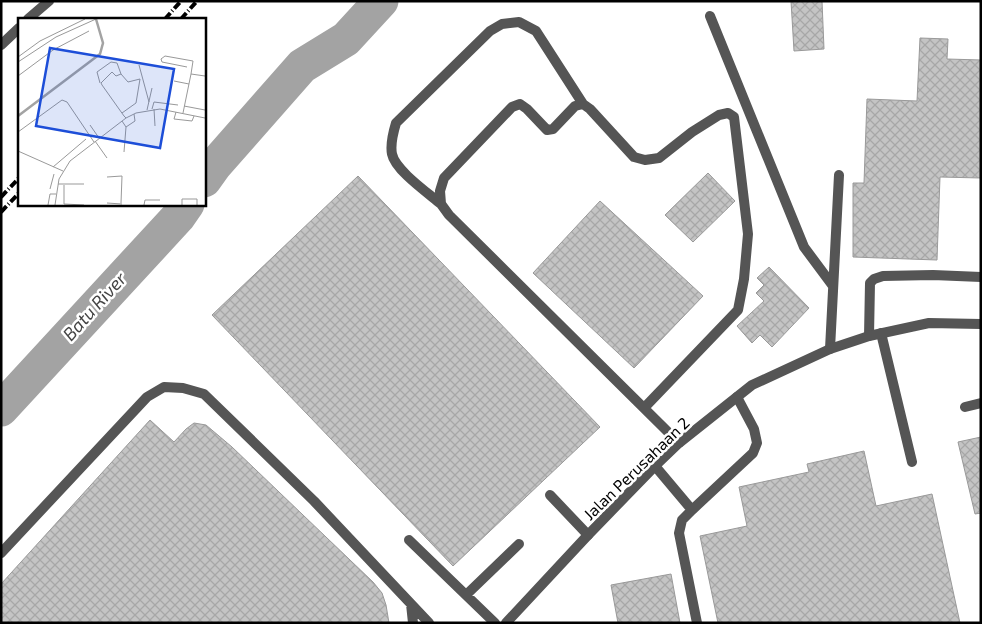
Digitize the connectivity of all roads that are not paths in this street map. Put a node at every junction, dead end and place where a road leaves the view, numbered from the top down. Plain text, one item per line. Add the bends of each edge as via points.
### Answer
1 (48, 1) edge
2 (710, 16) dead end
3 (29, 18) edge
4 (18, 29) edge
5 (1, 45) edge
6 (583, 104) junction
7 (839, 176) dead end
8 (441, 204) junction
9 (981, 277) edge
10 (833, 286) junction
11 (981, 324) edge
12 (881, 333) junction
13 (869, 336) junction
14 (830, 349) junction
15 (737, 396) junction
16 (981, 403) edge
17 (965, 407) dead end
18 (644, 408) junction
19 (679, 443) junction
20 (912, 462) dead end
21 (655, 466) junction
22 (550, 495) dead end
23 (692, 510) junction
24 (588, 535) junction
25 (410, 540) dead end
26 (519, 544) dead end
27 (1, 553) edge
28 (466, 595) junction
29 (412, 604) junction
30 (413, 623) edge
31 (430, 623) edge
32 (495, 623) edge
33 (506, 623) edge
34 (697, 623) edge

1 - 3 street
2 - 10 street via 804,246
4 - 5 street
6 - 8 street via 575,106 553,129 547,130 520,104 512,106 444,178
6 - 8 street via 536,32 519,22 502,24 490,31 396,123 392,156 400,170
6 - 18 street via 634,157 645,160 659,158 718,115 728,113 734,117 748,234 738,310
7 - 10 street
8 - 18 street
9 - 13 street via 933,275 874,279 870,283
10 - 14 street
11 - 12 street, Jalan Perusahaan 2 via 929,323
12 - 13 street, Jalan Perusahaan 2
12 - 20 street
13 - 14 street, Jalan Perusahaan 2
14 - 15 street, Jalan Perusahaan 2 via 752,385
15 - 19 street, Jalan Perusahaan 2
15 - 23 street via 754,429 757,443 753,453
16 - 17 street
18 - 19 street
19 - 21 street, Jalan Perusahaan 2
21 - 23 street
21 - 24 street, Jalan Perusahaan 2
22 - 24 street
23 - 34 street via 682,520 679,532
24 - 33 street, Jalan Perusahaan 2
25 - 28 street
26 - 28 street
27 - 29 street via 147,397 164,387 183,388 204,394 314,501
28 - 32 street
29 - 30 street
29 - 31 street

